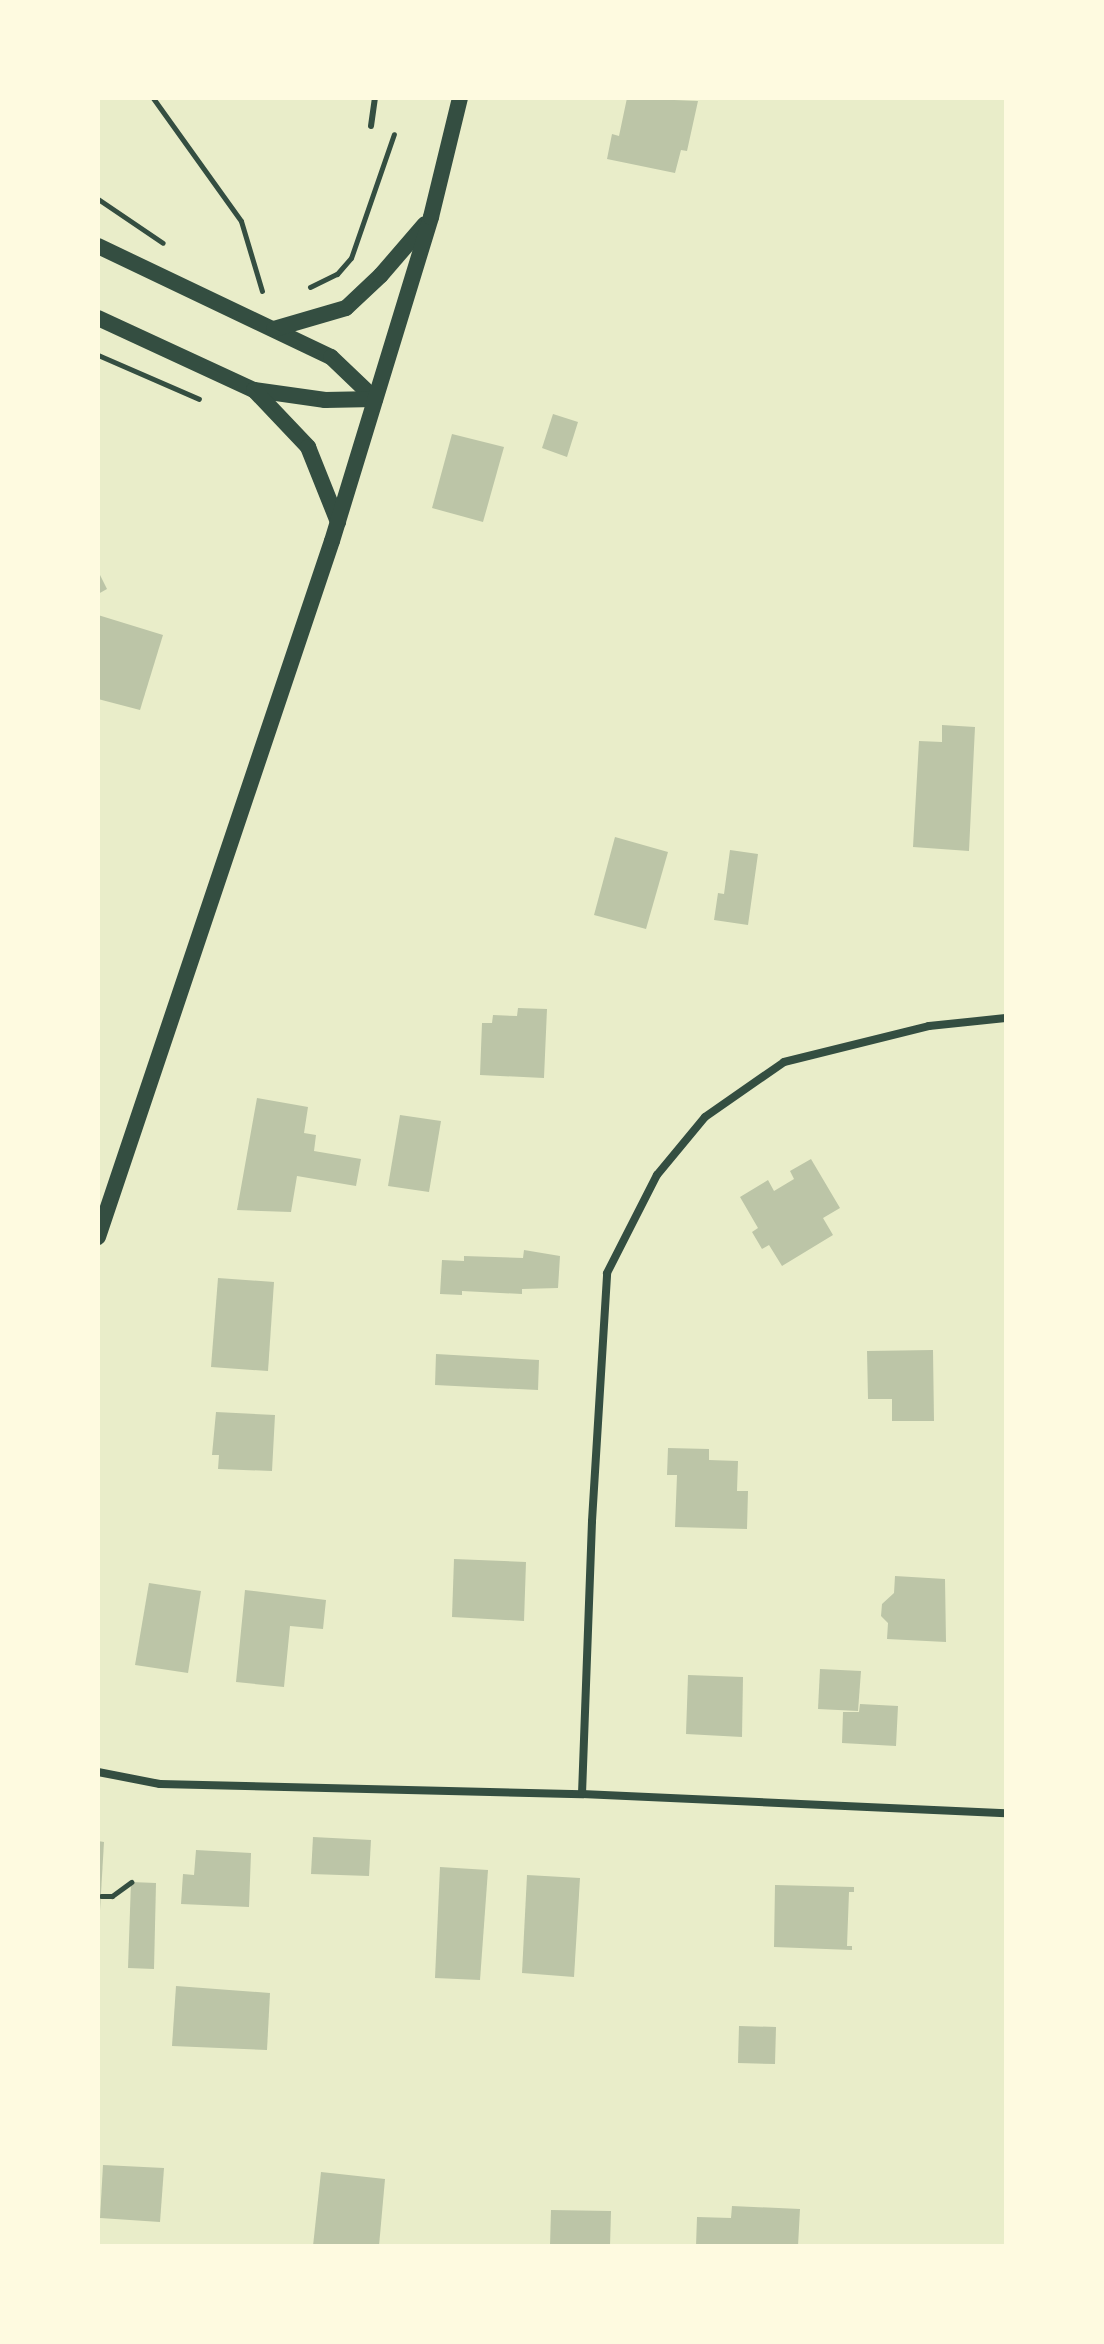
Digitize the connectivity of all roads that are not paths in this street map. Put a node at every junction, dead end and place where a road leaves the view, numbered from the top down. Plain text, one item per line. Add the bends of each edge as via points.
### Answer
1 (375, 98) edge
2 (460, 98) edge
3 (371, 126) dead end
4 (431, 217) junction
5 (98, 246) edge
6 (98, 318) edge
7 (274, 329) junction
8 (254, 390) junction
9 (375, 399) junction
10 (338, 522) junction
11 (1006, 1018) edge
12 (98, 1236) edge
13 (98, 1772) edge
14 (582, 1794) junction
15 (1006, 1813) edge

1 - 3 lane
2 - 4 main road
4 - 7 main road via 346,308
4 - 9 main road
5 - 7 main road
6 - 8 main road
7 - 9 main road via 331,357
8 - 9 main road via 325,400
8 - 10 main road via 308,447
9 - 10 main road
10 - 12 main road
11 - 14 street via 929,1026 784,1062 705,1117 657,1175 607,1273
13 - 14 street via 160,1784
14 - 15 street

